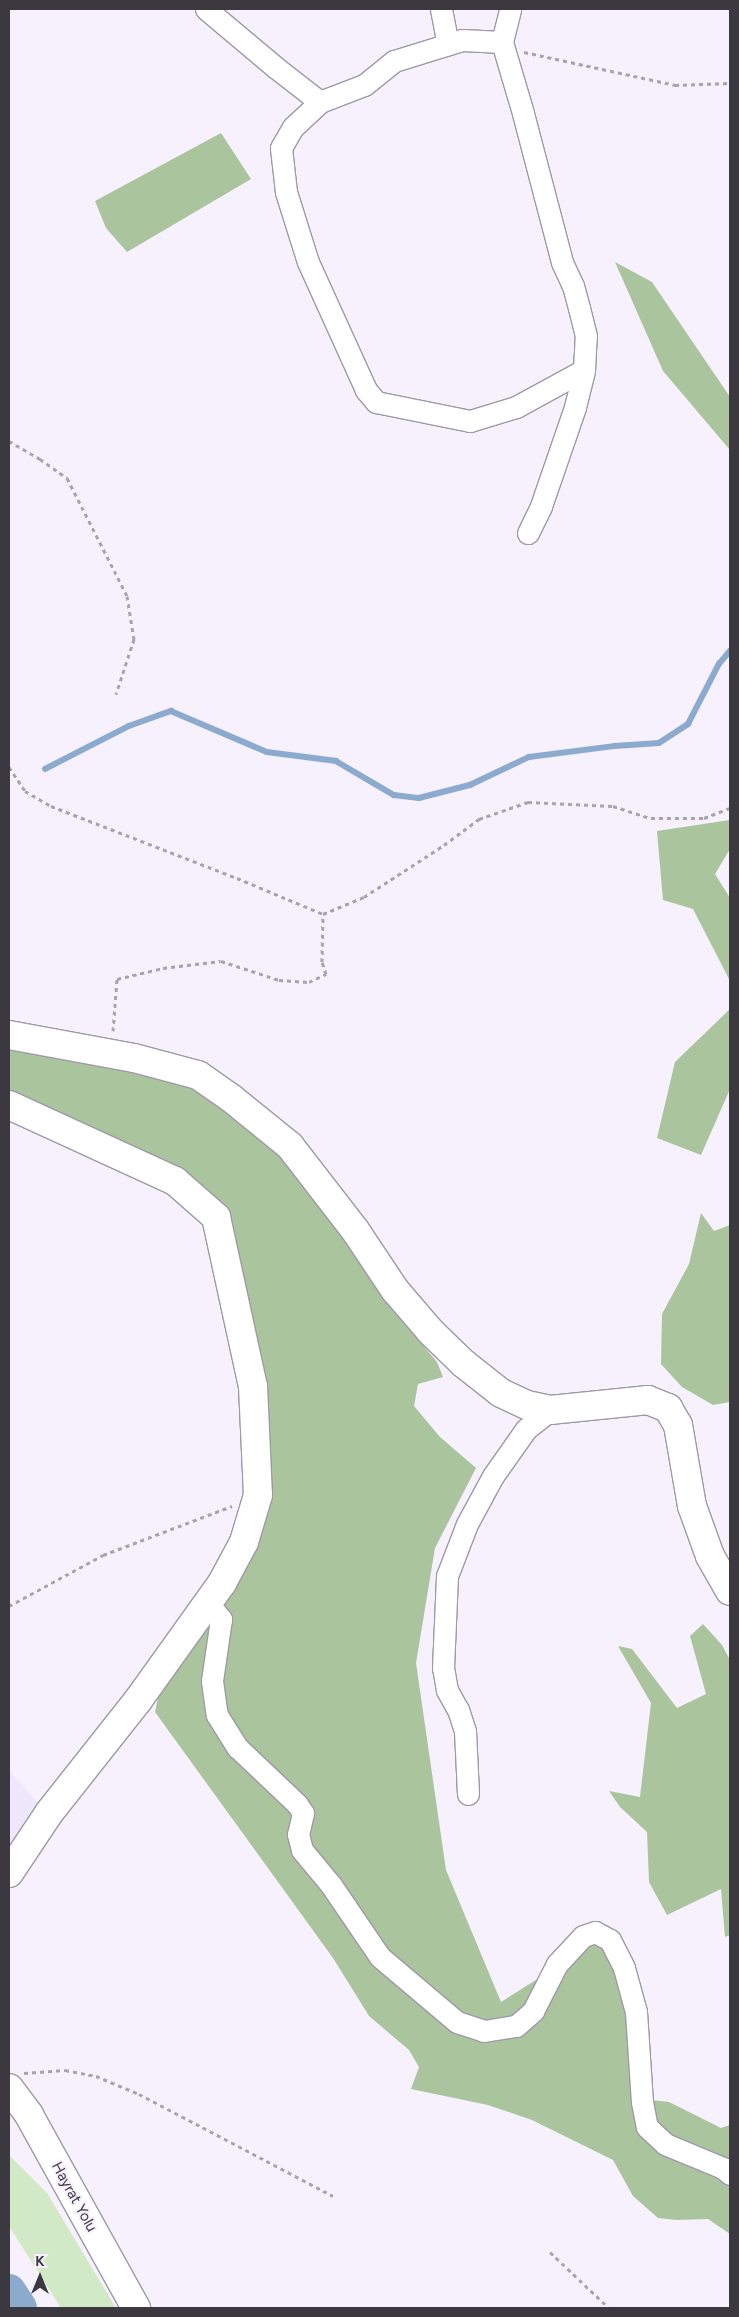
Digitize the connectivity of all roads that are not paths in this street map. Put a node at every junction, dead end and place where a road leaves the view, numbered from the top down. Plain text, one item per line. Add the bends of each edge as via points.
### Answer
1 (206, 9) edge
2 (441, 9) edge
3 (510, 9) edge
4 (502, 42) junction
5 (448, 44) junction
6 (320, 102) junction
7 (584, 370) junction
8 (528, 533) dead end
9 (9, 1035) edge
10 (9, 1105) edge
11 (550, 1410) junction
12 (730, 1592) edge
13 (208, 1603) junction
14 (468, 1794) dead end
15 (9, 1873) edge
16 (14, 2081) edge
17 (730, 2174) edge
18 (136, 2308) edge

1 - 6 street
2 - 5 street
3 - 4 street
4 - 5 street via 462,40
4 - 7 street via 562,262 579,308 586,336
5 - 6 street via 394,61 364,85
6 - 7 street via 293,126 281,148 286,192 308,262 366,390 376,402 470,421 516,407
7 - 8 street via 575,407 541,506
9 - 11 street via 111,1054 198,1076 231,1098 290,1146 355,1230 395,1290 431,1332 502,1394 527,1405
10 - 13 street via 175,1181 216,1217 253,1386 258,1495 244,1542
11 - 12 street via 648,1400 668,1408 678,1425 692,1506 710,1556
11 - 14 street via 526,1429 493,1476 467,1524 448,1576 443,1668 446,1690 465,1731
13 - 15 street via 139,1699 49,1813
13 - 17 street via 221,1618 212,1681 217,1714 238,1748 297,1804 303,1813 298,1834 302,1850 331,1885 380,1957 457,2022 484,2031 516,2026 533,2011 557,1964 583,1936 595,1932 610,1940 624,1968 636,2012 642,2102 647,2127 665,2144 723,2168
16 - 18 street, Hayrat Yolu via 29,2115

